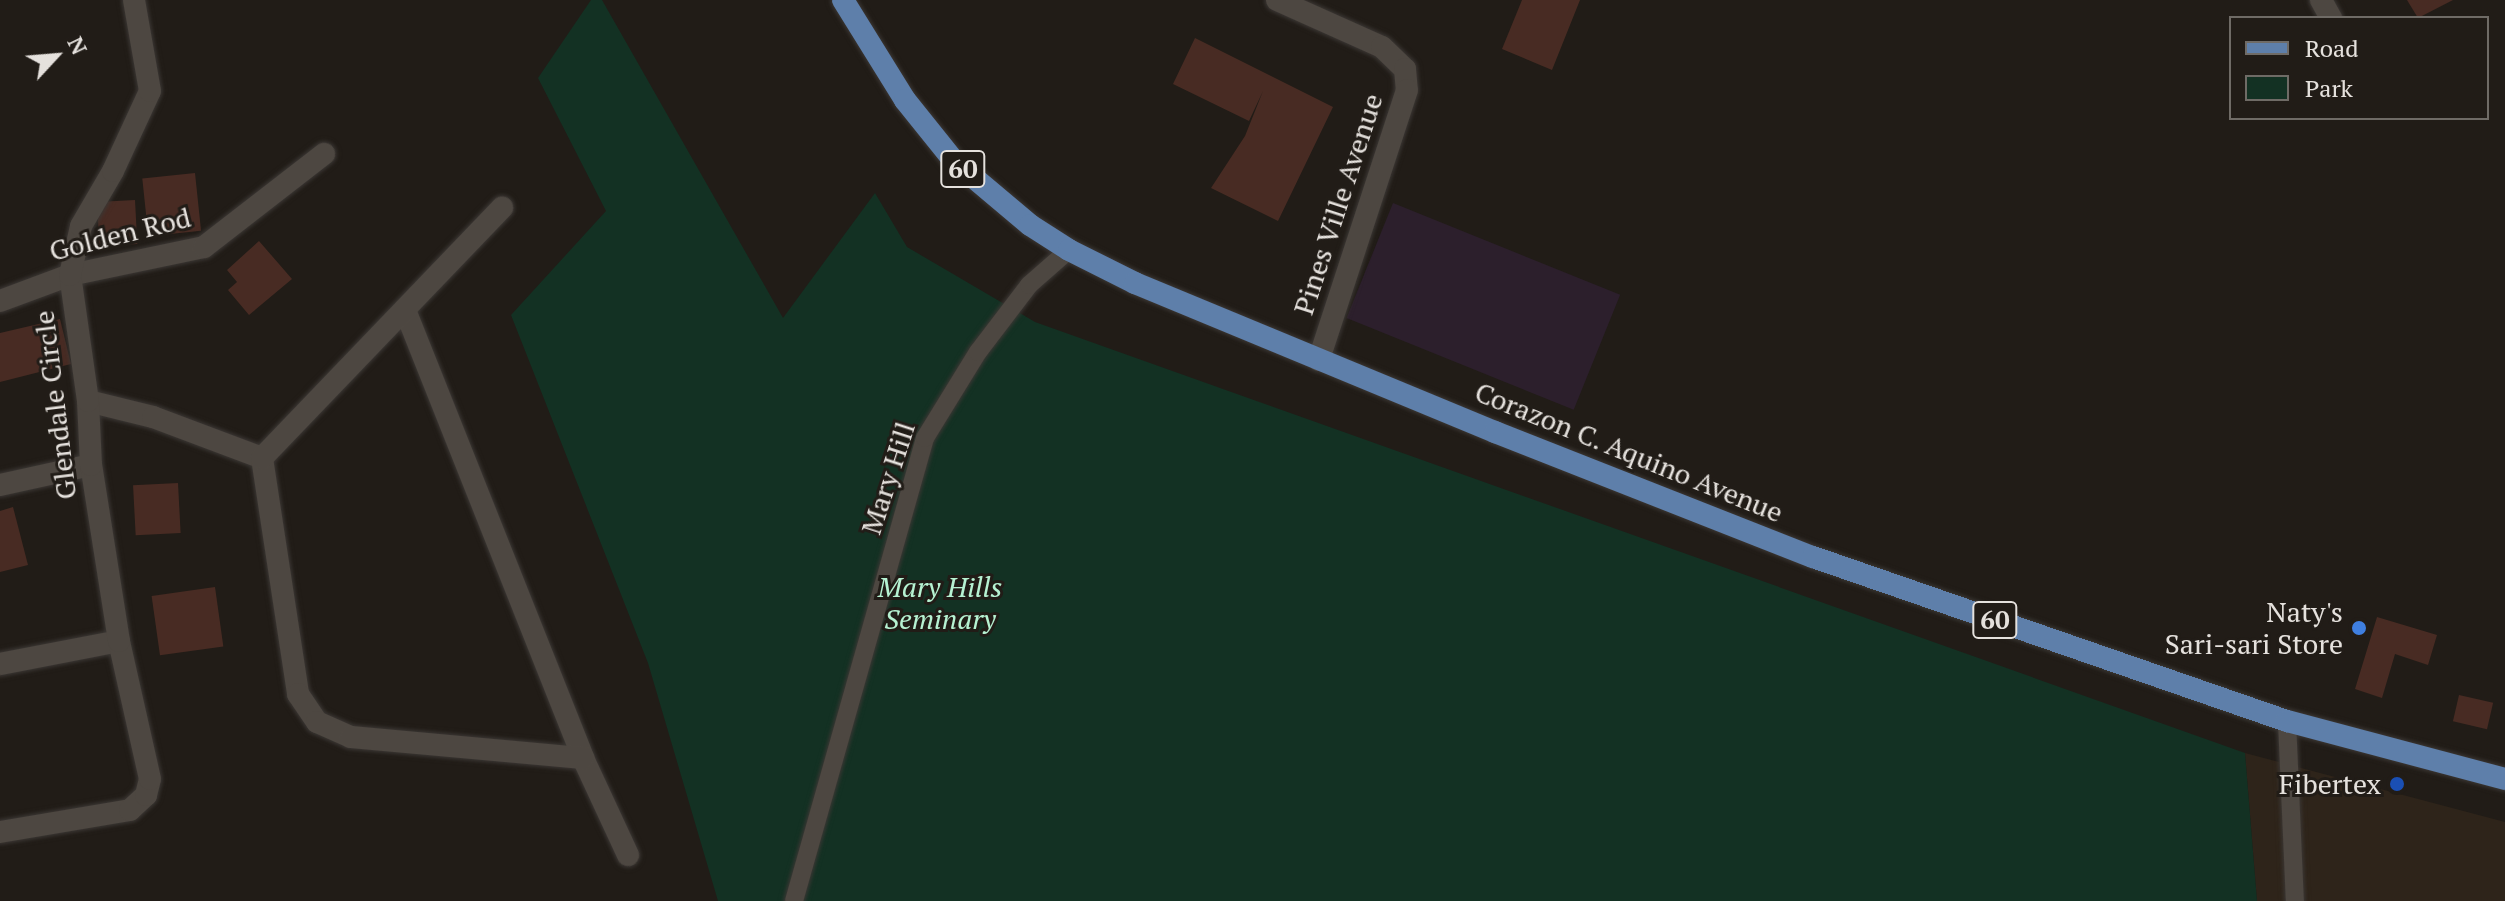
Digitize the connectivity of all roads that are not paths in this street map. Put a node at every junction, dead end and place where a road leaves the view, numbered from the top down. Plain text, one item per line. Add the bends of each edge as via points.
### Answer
1 (134, 0) edge
2 (843, 0) edge
3 (1277, 0) edge
4 (324, 154) dead end
5 (502, 208) dead end
6 (1069, 250) junction
7 (70, 275) junction
8 (0, 301) edge
9 (405, 310) junction
10 (1319, 360) junction
11 (88, 401) junction
12 (262, 458) junction
13 (91, 465) junction
14 (0, 485) edge
15 (119, 641) junction
16 (0, 664) edge
17 (2287, 721) junction
18 (583, 758) junction
19 (2505, 779) edge
20 (0, 832) edge
21 (628, 855) dead end
22 (794, 901) edge
23 (2295, 901) edge

1 - 7 street, Glendale Circle via 150,91 81,226
2 - 6 main road, Corazon C. Aquino Avenue / 60 via 905,100 954,161 1030,225
3 - 10 street, Pines Ville Avenue via 1382,47 1405,69 1407,90
4 - 7 street, Golden Rod via 204,247
5 - 9 street
6 - 10 main road, Corazon C. Aquino Avenue / 60 via 1201,313
6 - 22 lane, Mary Hill via 1029,285 978,352 925,438
7 - 8 street, Golden Rod
7 - 11 street, Glendale Circle
9 - 12 street
9 - 18 street
10 - 17 main road, Corazon C. Aquino Avenue / 60 via 1813,557
11 - 12 street via 153,417
11 - 13 street, Glendale Circle
12 - 18 street via 298,694 317,722 351,737
13 - 14 street
13 - 15 street, Glendale Circle
15 - 16 street
15 - 20 street, Glendale Circle via 150,779 146,795 130,810
17 - 19 main road, Corazon C. Aquino Avenue / 60
17 - 23 lane
18 - 21 street

